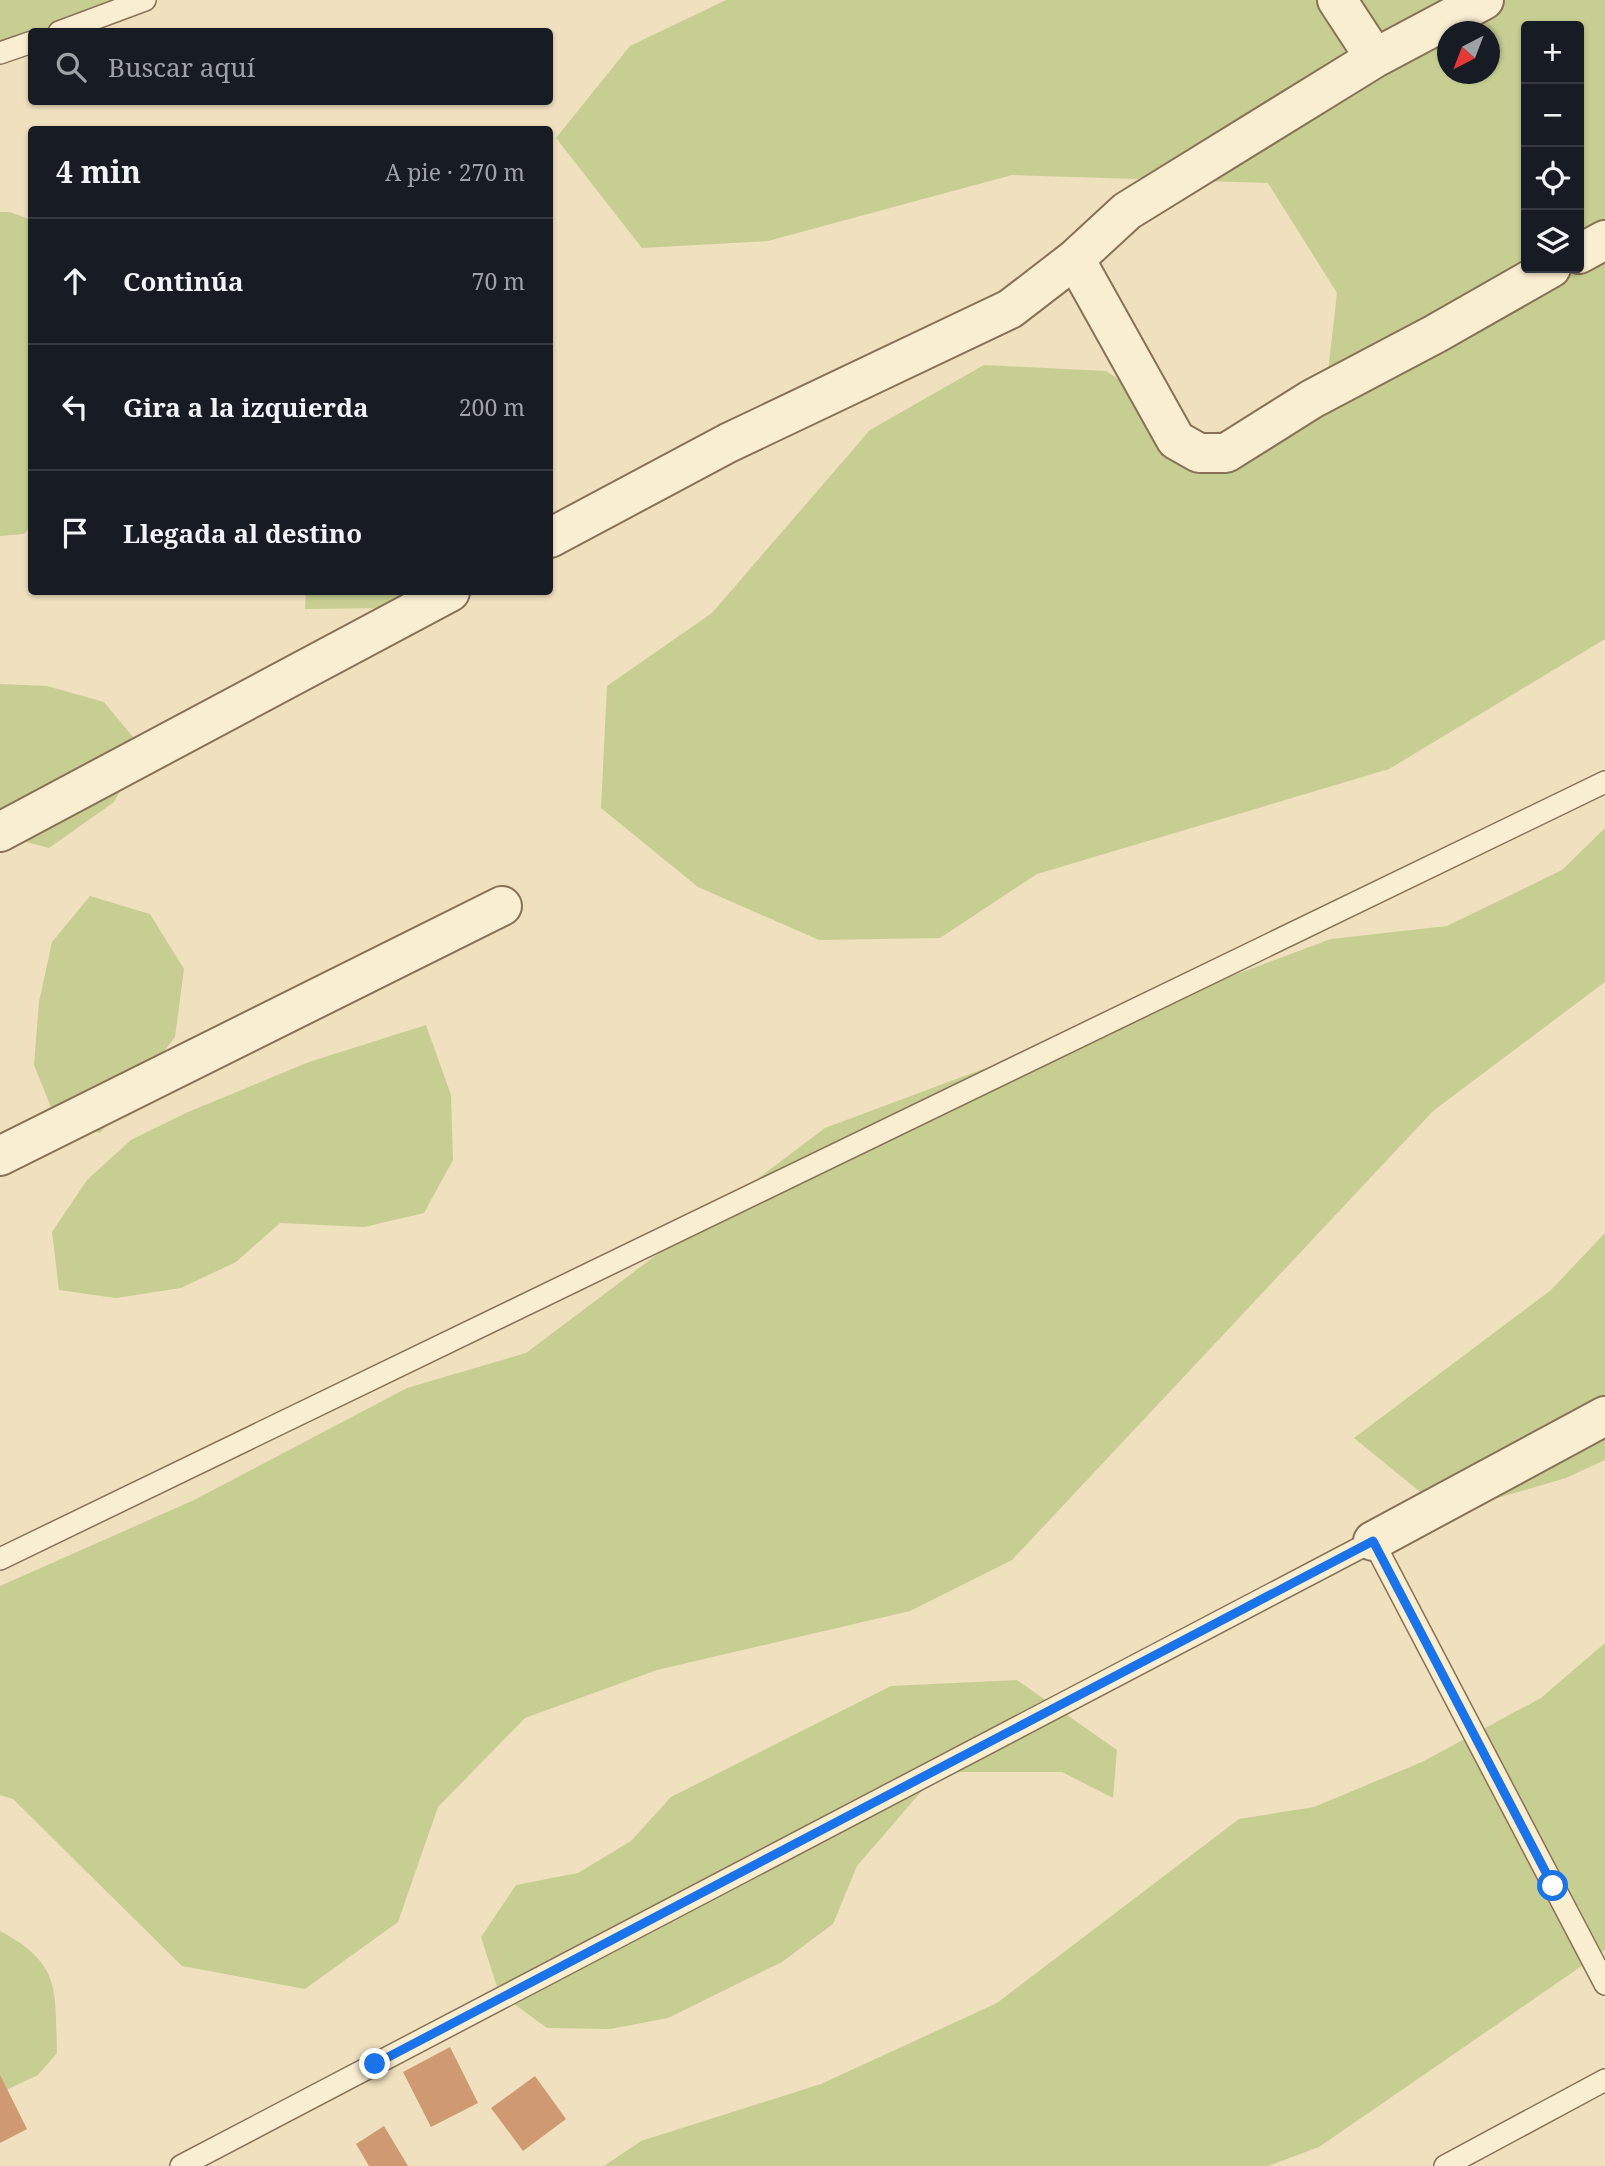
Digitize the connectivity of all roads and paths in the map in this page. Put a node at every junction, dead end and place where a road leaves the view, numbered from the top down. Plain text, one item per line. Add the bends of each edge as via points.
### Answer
1 (145, 0) edge
2 (1337, 0) edge
3 (1484, 0) edge
4 (70, 28) edge
5 (28, 43) edge
6 (0, 53) edge
7 (1375, 58) junction
8 (1605, 240) edge
9 (1584, 251) edge
10 (1075, 259) junction
11 (1542, 273) edge
12 (553, 536) edge
13 (444, 595) edge
14 (1605, 782) edge
15 (0, 832) edge
16 (502, 906) dead end
17 (0, 1156) edge
18 (1605, 1416) edge
19 (1373, 1541) junction
20 (0, 1559) edge
21 (1605, 1984) edge
22 (1605, 2080) edge
23 (181, 2166) edge
24 (1445, 2166) edge

1 - 4 lane
2 - 7 street
3 - 7 street
5 - 6 lane
7 - 10 street via 1127,211
8 - 9 street
10 - 11 street via 1176,440 1199,453 1226,453 1312,398
10 - 12 street via 1010,309 728,443
13 - 15 street
14 - 20 lane
16 - 17 street
18 - 19 street
19 - 21 lane
19 - 23 lane
22 - 24 lane

